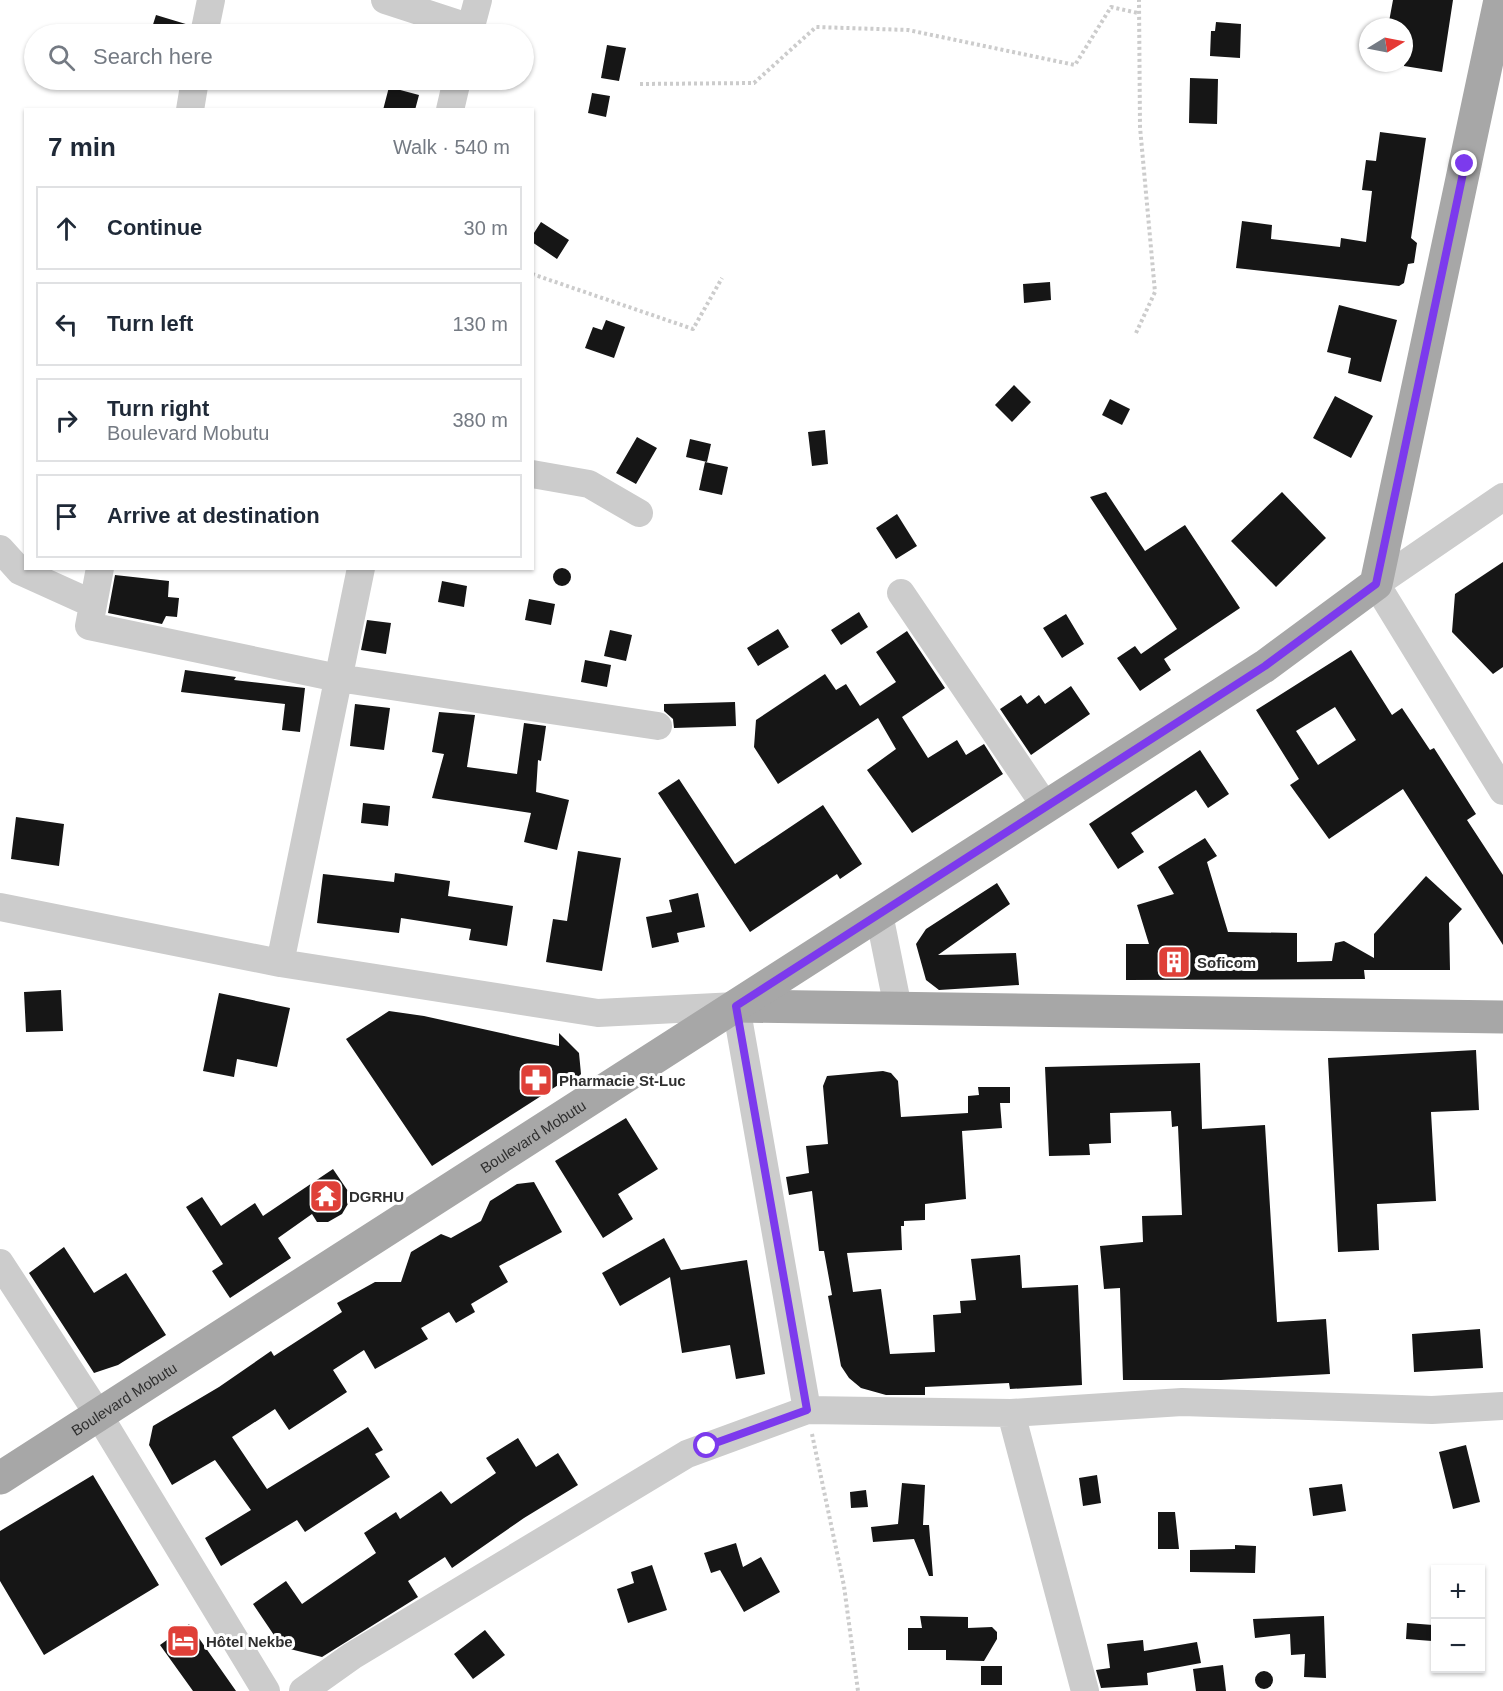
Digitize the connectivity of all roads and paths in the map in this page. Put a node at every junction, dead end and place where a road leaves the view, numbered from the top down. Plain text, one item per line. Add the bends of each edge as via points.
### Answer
1 (211, 0) edge
2 (385, 0) edge
3 (478, 0) edge
4 (1139, 0) edge
5 (1500, 0) edge
6 (1138, 13) junction
7 (206, 24) edge
8 (451, 24) edge
9 (472, 24) edge
10 (640, 84) dead end
11 (193, 90) edge
12 (455, 90) edge
13 (189, 108) edge
14 (450, 108) edge
15 (534, 275) edge
16 (722, 278) dead end
17 (1136, 333) dead end
18 (534, 474) edge
19 (1503, 497) edge
20 (639, 513) dead end
21 (0, 549) edge
22 (100, 570) edge
23 (361, 570) edge
24 (1376, 584) junction
25 (901, 593) dead end
26 (93, 604) junction
27 (338, 678) junction
28 (658, 726) dead end
29 (1500, 781) edge
30 (1046, 807) junction
31 (0, 907) edge
32 (879, 914) junction
33 (280, 963) junction
34 (736, 1006) junction
35 (898, 1008) junction
36 (1503, 1017) edge
37 (0, 1263) edge
38 (1503, 1406) edge
39 (807, 1410) junction
40 (1011, 1413) junction
41 (98, 1414) junction
42 (0, 1478) edge
43 (266, 1691) edge
44 (303, 1691) edge
45 (858, 1691) edge
46 (1084, 1691) edge

1 - 7 street
2 - 8 street
3 - 9 street
4 - 6 path
5 - 24 main road
6 - 10 path via 1111,7 1075,65 908,30 816,27 754,83
6 - 17 path via 1140,127 1155,292
11 - 13 street
12 - 14 street
15 - 16 path via 693,329
18 - 20 street via 590,484
19 - 24 street
21 - 26 street via 20,571
22 - 26 street
23 - 27 street
24 - 29 street
24 - 30 main road, Boulevard Mobutu via 1265,666
25 - 30 street
26 - 27 street via 89,626
27 - 28 street
27 - 33 street
30 - 32 main road, Boulevard Mobutu
31 - 33 street
32 - 34 main road, Boulevard Mobutu
32 - 35 street
33 - 34 street via 598,1013
34 - 35 main road
34 - 39 street
34 - 41 main road, Boulevard Mobutu
35 - 36 main road
37 - 41 street
38 - 40 street via 1432,1410 1182,1401
39 - 40 street
39 - 44 street via 687,1454 352,1656
39 - 45 path via 844,1586
40 - 46 street
41 - 42 main road, Boulevard Mobutu
41 - 43 street

